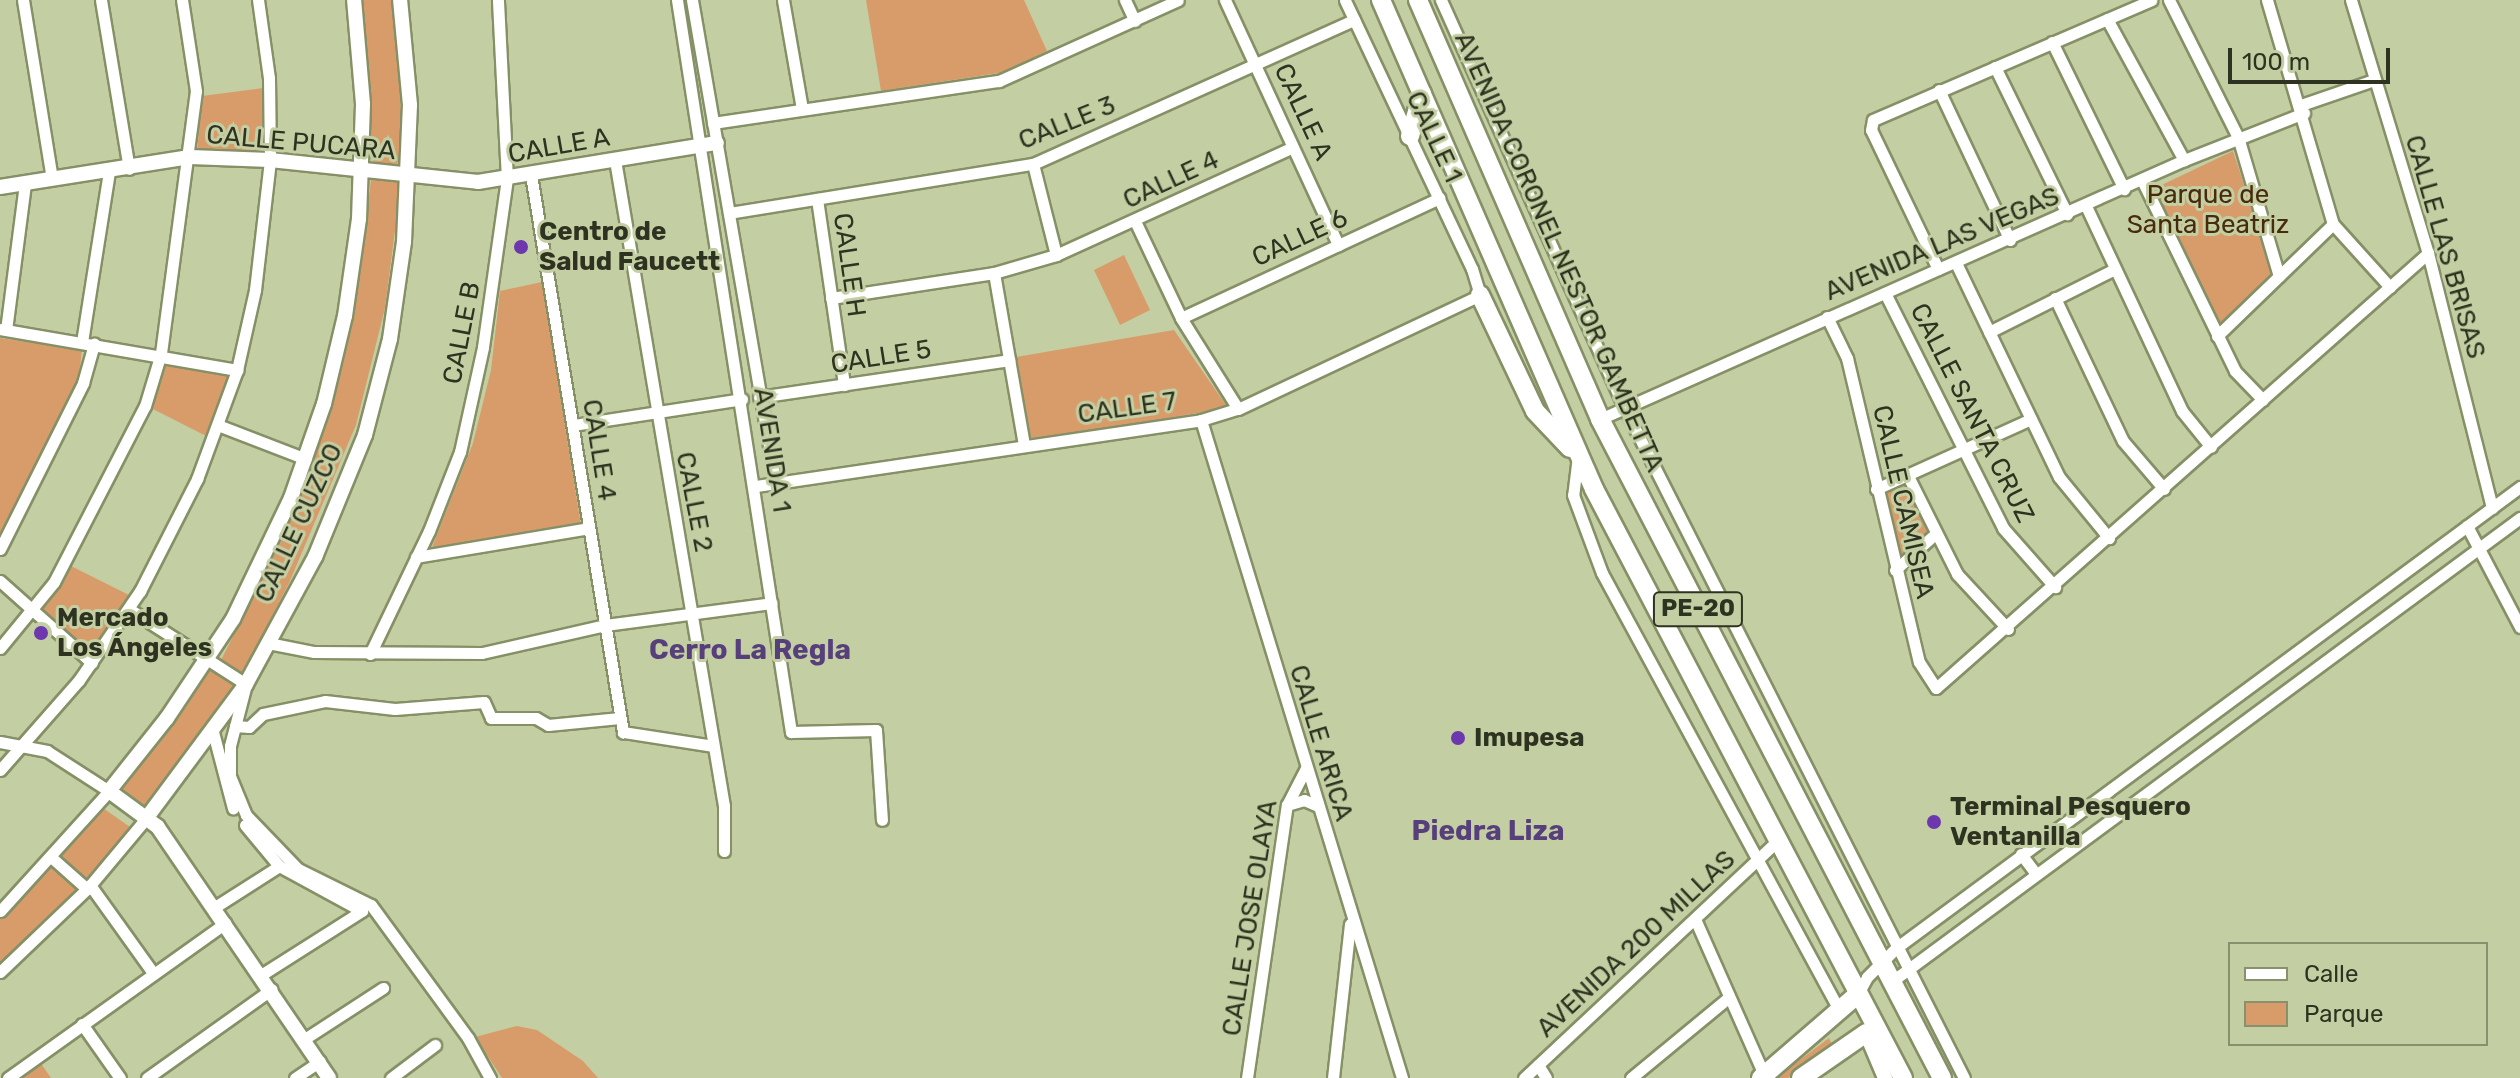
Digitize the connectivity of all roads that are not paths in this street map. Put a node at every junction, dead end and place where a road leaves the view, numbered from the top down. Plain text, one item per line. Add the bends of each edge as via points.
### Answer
1 (23, 0) edge
2 (101, 0) edge
3 (182, 0) edge
4 (258, 0) edge
5 (354, 0) edge
6 (400, 0) edge
7 (498, 0) edge
8 (677, 0) edge
9 (692, 0) edge
10 (783, 0) edge
11 (1125, 0) edge
12 (1178, 0) edge
13 (1225, 0) edge
14 (1345, 0) edge
15 (1381, 0) edge
16 (1418, 0) edge
17 (1441, 0) edge
18 (2151, 0) edge
19 (2169, 0) edge
20 (2267, 0) edge
21 (2351, 0) edge
22 (2107, 19) junction
23 (1354, 20) junction
24 (1135, 21) junction
25 (2052, 42) junction
26 (1995, 67) junction
27 (1256, 68) junction
28 (2374, 80) junction
29 (1939, 90) junction
30 (1422, 94) junction
31 (802, 109) junction
32 (2302, 109) junction
33 (713, 123) junction
34 (1410, 136) junction
35 (2238, 137) junction
36 (717, 143) junction
37 (701, 145) junction
38 (1293, 147) junction
39 (190, 157) junction
40 (270, 160) junction
41 (615, 160) junction
42 (2184, 160) junction
43 (1033, 164) junction
44 (362, 168) junction
45 (129, 169) junction
46 (109, 172) junction
47 (531, 175) junction
48 (408, 177) junction
49 (52, 179) junction
50 (507, 179) junction
51 (2142, 180) junction
52 (25, 183) junction
53 (0, 187) edge
54 (2124, 189) junction
55 (1439, 198) junction
56 (817, 199) junction
57 (2086, 206) junction
58 (729, 213) junction
59 (2067, 214) junction
60 (1135, 221) junction
61 (2333, 224) junction
62 (2010, 240) junction
63 (1338, 245) junction
64 (2428, 253) junction
65 (1056, 255) junction
66 (1956, 263) junction
67 (1938, 269) junction
68 (2115, 269) junction
69 (994, 273) junction
70 (2279, 276) junction
71 (2390, 287) junction
72 (1885, 293) junction
73 (1480, 295) junction
74 (831, 298) junction
75 (2055, 298) junction
76 (1827, 317) junction
77 (1181, 318) junction
78 (3, 329) edge
79 (1989, 332) junction
80 (2217, 336) junction
81 (88, 343) junction
82 (161, 353) junction
83 (1009, 360) junction
84 (237, 370) junction
85 (844, 385) junction
86 (759, 397) junction
87 (742, 399) junction
88 (2263, 400) junction
89 (1624, 407) junction
90 (1238, 409) junction
91 (655, 414) junction
92 (1600, 419) junction
93 (2031, 419) junction
94 (1201, 420) junction
95 (218, 425) junction
96 (573, 425) junction
97 (1024, 445) junction
98 (2211, 447) junction
99 (1963, 451) junction
100 (1578, 455) junction
101 (306, 459) junction
102 (1908, 476) junction
103 (775, 483) junction
104 (756, 486) junction
105 (2520, 487) edge
106 (1876, 489) junction
107 (2164, 489) junction
108 (2492, 508) junction
109 (2520, 518) edge
110 (2467, 526) junction
111 (589, 528) junction
112 (1934, 535) junction
113 (2109, 538) junction
114 (0, 549) edge
115 (2479, 549) junction
116 (416, 557) junction
117 (1895, 570) junction
118 (0, 581) edge
119 (2055, 587) junction
120 (772, 603) junction
121 (129, 609) junction
122 (33, 611) junction
123 (692, 612) junction
124 (605, 625) junction
125 (2520, 627) edge
126 (2008, 629) junction
127 (268, 643) junction
128 (0, 648) edge
129 (370, 654) junction
130 (207, 661) junction
131 (92, 663) junction
132 (246, 684) junction
133 (620, 718) junction
134 (235, 726) junction
135 (213, 732) junction
136 (0, 742) edge
137 (24, 743) junction
138 (713, 746) junction
139 (1306, 768) junction
140 (0, 770) edge
141 (109, 791) junction
142 (1287, 805) junction
143 (1316, 805) junction
144 (148, 816) junction
145 (882, 820) dead end
146 (1777, 841) junction
147 (724, 851) dead end
148 (2021, 854) junction
149 (51, 857) junction
150 (1757, 860) junction
151 (279, 866) junction
152 (2036, 874) junction
153 (88, 887) junction
154 (215, 907) junction
155 (0, 911) edge
156 (1695, 919) junction
157 (1350, 920) junction
158 (225, 923) junction
159 (1896, 948) junction
160 (1363, 958) junction
161 (1346, 960) junction
162 (1881, 962) junction
163 (1907, 969) junction
164 (0, 972) edge
165 (153, 973) junction
166 (261, 975) junction
167 (1891, 982) junction
168 (383, 988) dead end
169 (272, 989) junction
170 (1858, 994) junction
171 (1728, 998) junction
172 (1840, 1012) junction
173 (82, 1024) junction
174 (1866, 1033) junction
175 (306, 1038) junction
176 (435, 1045) dead end
177 (320, 1061) junction
178 (1538, 1065) junction
179 (1763, 1077) edge
180 (8, 1078) edge
181 (120, 1078) edge
182 (147, 1078) edge
183 (295, 1078) edge
184 (329, 1078) edge
185 (391, 1078) edge
186 (490, 1078) edge
187 (1247, 1078) edge
188 (1333, 1078) edge
189 (1402, 1078) edge
190 (1524, 1078) edge
191 (1546, 1078) edge
192 (1631, 1078) edge
193 (1801, 1078) edge
194 (1885, 1078) edge
195 (1903, 1078) edge
196 (1942, 1078) edge
197 (1964, 1078) edge

1 - 49 street
2 - 45 street
3 - 39 street via 196,91
4 - 40 street via 269,78
5 - 44 street, CALLE CUZCO
6 - 48 street, CALLE CUZCO via 410,105
7 - 50 street, CALLE B
8 - 37 street, AVENIDA 1
9 - 33 street, AVENIDA 1
10 - 31 street
11 - 24 street
12 - 24 street
13 - 27 street, CALLE A
14 - 23 street, CALLE 1
15 - 30 main road, PE-20
16 - 92 main road, AVENIDA CORONEL NESTOR GAMBETTA / PE-20
17 - 89 street
18 - 22 street
19 - 35 street
20 - 32 street
21 - 28 street, CALLE LAS BRISAS
22 - 25 street
22 - 42 street
23 - 27 street, CALLE 3
23 - 34 street, CALLE 1
24 - 31 street via 999,81
25 - 26 street
25 - 54 street
26 - 29 street
26 - 59 street
27 - 38 street, CALLE A
27 - 43 street, CALLE 3
28 - 32 street, AVENIDA LAS VEGAS
28 - 64 street, CALLE LAS BRISAS
29 - 62 street
29 - 67 street via 1873,120 1871,130
30 - 34 main road
30 - 100 main road, PE-20
31 - 33 street
32 - 35 street, AVENIDA LAS VEGAS
32 - 61 street
33 - 36 street, AVENIDA 1
34 - 55 street, CALLE 1
35 - 42 street, AVENIDA LAS VEGAS
35 - 70 street
36 - 37 street, CALLE A
36 - 58 street, AVENIDA 1
37 - 41 street, CALLE A
37 - 87 street, AVENIDA 1
38 - 60 street, CALLE 4
38 - 63 street, CALLE A
39 - 40 street, CALLE PUCARA
39 - 45 street, CALLE PUCARA
39 - 82 street
40 - 44 street, CALLE PUCARA
40 - 84 street via 255,290
41 - 47 street, CALLE A
41 - 91 street, CALLE 2
42 - 51 street, AVENIDA LAS VEGAS
43 - 56 street, CALLE 3
43 - 65 street
44 - 48 street, CALLE PUCARA
44 - 101 street, CALLE CUZCO via 345,316
45 - 46 street, CALLE PUCARA
46 - 49 street, CALLE PUCARA
46 - 81 street
47 - 50 street, CALLE A
47 - 96 street, CALLE 4
48 - 50 street, CALLE A
48 - 127 street, CALLE CUZCO via 399,285 374,403 329,527
49 - 52 street, CALLE PUCARA
50 - 116 street, CALLE B via 485,333 460,452
51 - 54 street, AVENIDA LAS VEGAS
51 - 80 street
52 - 53 street, CALLE PUCARA
52 - 78 street
54 - 57 street, AVENIDA LAS VEGAS
55 - 63 street, CALLE 6
55 - 73 street, CALLE 1
56 - 58 street, CALLE 3
56 - 74 street, CALLE H
57 - 59 street, AVENIDA LAS VEGAS
57 - 68 street
58 - 86 street, AVENIDA 1
59 - 62 street, AVENIDA LAS VEGAS
60 - 65 street, CALLE 4
60 - 77 street
61 - 70 street
61 - 71 street
62 - 66 street, AVENIDA LAS VEGAS
63 - 77 street, CALLE 6
64 - 71 street
64 - 108 street, CALLE LAS BRISAS
65 - 69 street, CALLE 4
66 - 67 street, AVENIDA LAS VEGAS
66 - 79 street
67 - 72 street, AVENIDA LAS VEGAS
68 - 75 street
68 - 98 street via 2182,411
69 - 74 street, CALLE 4
69 - 83 street
70 - 80 street
71 - 88 street
72 - 76 street, AVENIDA LAS VEGAS
72 - 99 street, CALLE SANTA CRUZ
73 - 90 street, CALLE 7
73 - 100 main road via 1535,411
74 - 85 street, CALLE H
75 - 79 street
75 - 107 street via 2123,441
76 - 89 street, AVENIDA LAS VEGAS
76 - 106 street, CALLE CAMISEA via 1847,358
77 - 90 street
78 - 81 street
79 - 93 street
80 - 88 street via 2235,371
81 - 82 street
81 - 114 street via 83,383
82 - 84 street
82 - 122 street via 131,435
83 - 85 street, CALLE 5
83 - 97 street
84 - 95 street
85 - 86 street, CALLE 5
86 - 103 street, AVENIDA 1
87 - 91 street
87 - 104 street, AVENIDA 1
88 - 98 street
89 - 92 street, AVENIDA LAS VEGAS
89 - 159 street
90 - 94 street, CALLE 7
91 - 96 street
91 - 123 street, CALLE 2
92 - 162 main road, AVENIDA CORONEL NESTOR GAMBETTA / PE-20
93 - 99 street
93 - 113 street via 2059,477
94 - 97 street, CALLE 7
94 - 139 street, CALLE ARICA
95 - 101 street
95 - 121 street via 169,541
96 - 111 street, CALLE 4
97 - 103 street, CALLE 7
98 - 107 street
99 - 102 street
99 - 119 street, CALLE SANTA CRUZ via 2003,528
100 - 146 main road, PE-20
100 - 150 street via 1573,495 1602,573
101 - 130 street, CALLE CUZCO via 254,579
102 - 106 street
102 - 112 street
103 - 104 street, CALLE 7
104 - 120 street, AVENIDA 1
105 - 108 street
106 - 117 street, CALLE CAMISEA
107 - 113 street
108 - 110 street
109 - 115 street
110 - 115 street
110 - 148 street
111 - 116 street
111 - 124 street, CALLE 4
112 - 117 street
112 - 126 street via 1957,574
113 - 119 street
115 - 125 street
115 - 152 street
116 - 129 street, CALLE B
117 - 126 street, CALLE CAMISEA via 1919,662 1932,686 1941,686
118 - 122 street
119 - 126 street
120 - 123 street
120 - 145 street, AVENIDA 1 via 791,732 876,730
121 - 130 street
121 - 131 street
122 - 128 street
122 - 131 street
123 - 124 street
123 - 138 street, CALLE 2
124 - 129 street via 482,653
124 - 133 street, CALLE 4
127 - 129 street via 314,652
127 - 132 street, CALLE CUZCO
130 - 132 street
130 - 141 street, CALLE CUZCO
131 - 137 street
132 - 134 street
132 - 135 street, CALLE CUZCO
133 - 134 street via 548,725 536,718 491,718 484,702 395,709 325,701 263,714 249,727
133 - 138 street, CALLE 4 via 623,732
134 - 186 street via 230,776 246,815 298,869 363,900 468,1038
135 - 144 street, CALLE CUZCO
135 - 151 street via 234,810
136 - 137 street
137 - 140 street
137 - 141 street via 47,751
138 - 147 street, CALLE 2 via 724,806
139 - 142 street, CALLE JOSE OLAYA
139 - 143 street, CALLE ARICA
141 - 144 street
141 - 149 street, CALLE CUZCO
142 - 143 street via 1304,800
142 - 187 street, CALLE JOSE OLAYA
143 - 157 street, CALLE ARICA
144 - 153 street, CALLE CUZCO
144 - 154 street
146 - 150 street, AVENIDA 200 MILLAS
146 - 170 main road, PE-20
148 - 152 street
148 - 159 street
149 - 153 street
149 - 155 street, CALLE CUZCO
150 - 156 street, AVENIDA 200 MILLAS
150 - 172 street
151 - 154 street
151 - 166 street via 362,911
152 - 163 street
153 - 164 street, CALLE CUZCO
153 - 165 street
154 - 158 street
156 - 171 street
156 - 178 street, AVENIDA 200 MILLAS
157 - 160 street, CALLE ARICA
157 - 161 street
158 - 165 street
158 - 166 street
159 - 162 street
159 - 163 street
160 - 161 street
160 - 189 street, CALLE ARICA
161 - 188 street
162 - 167 main road, AVENIDA CORONEL NESTOR GAMBETTA / PE-20
162 - 170 street
163 - 167 street
163 - 197 street
165 - 173 street
166 - 169 street
167 - 196 main road, AVENIDA CORONEL NESTOR GAMBETTA / PE-20
168 - 175 street
169 - 175 street
169 - 182 street
170 - 172 main road
170 - 174 main road
170 - 195 main road, PE-20
171 - 179 street
171 - 192 street
172 - 179 main road
173 - 180 street
173 - 181 street
174 - 193 main road
174 - 194 street
175 - 177 street
176 - 185 street
177 - 183 street
177 - 184 street
178 - 190 street, AVENIDA 200 MILLAS
178 - 191 street

